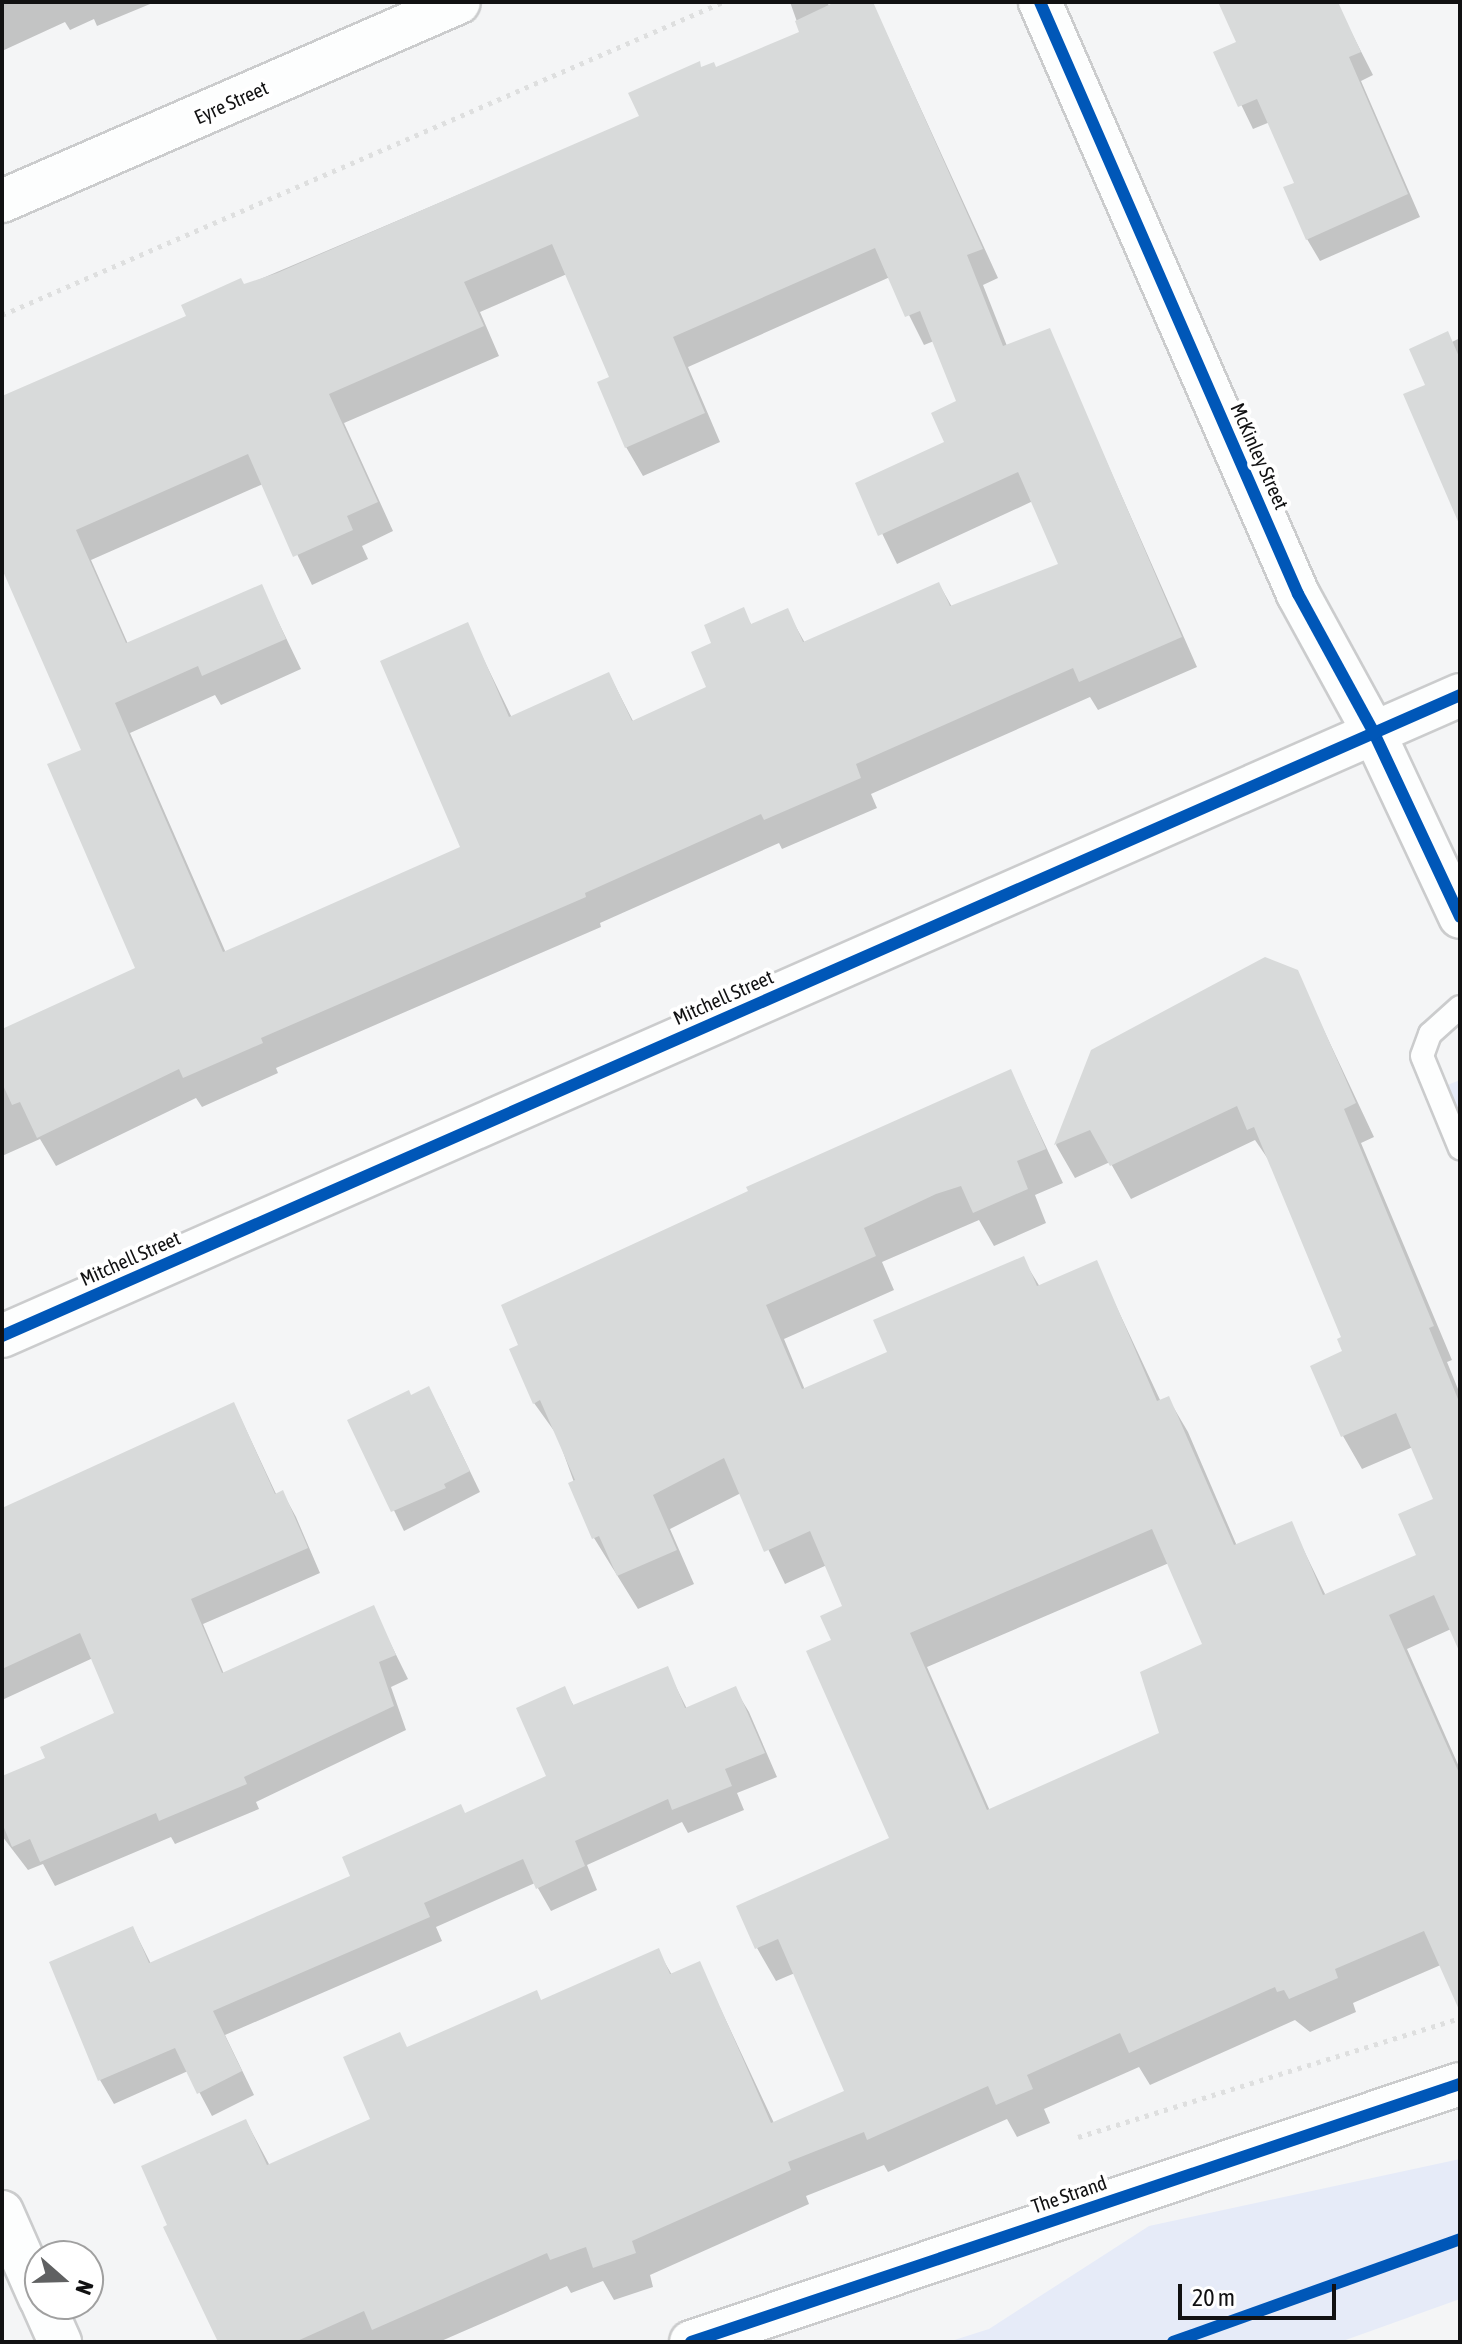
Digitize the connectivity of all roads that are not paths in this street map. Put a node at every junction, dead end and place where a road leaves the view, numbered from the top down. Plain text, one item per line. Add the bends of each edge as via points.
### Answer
1 (459, 2) edge
2 (1040, 2) edge
3 (2, 201) edge
4 (1460, 695) edge
5 (1374, 733) junction
6 (1460, 917) edge
7 (1460, 1007) edge
8 (1460, 1148) edge
9 (2, 1336) edge
10 (1460, 2084) edge
11 (2, 2212) edge
12 (24, 2262) edge
13 (50, 2320) edge
14 (60, 2342) edge
15 (691, 2342) edge

1 - 3 street, Eyre Street
2 - 5 street, McKinley Street via 1298,594
4 - 5 street, Mitchell Street
5 - 6 street, McKinley Street
5 - 9 street, Mitchell Street
7 - 8 lane via 1430,1034 1422,1056
10 - 15 street, The Strand
11 - 12 street
13 - 14 street

